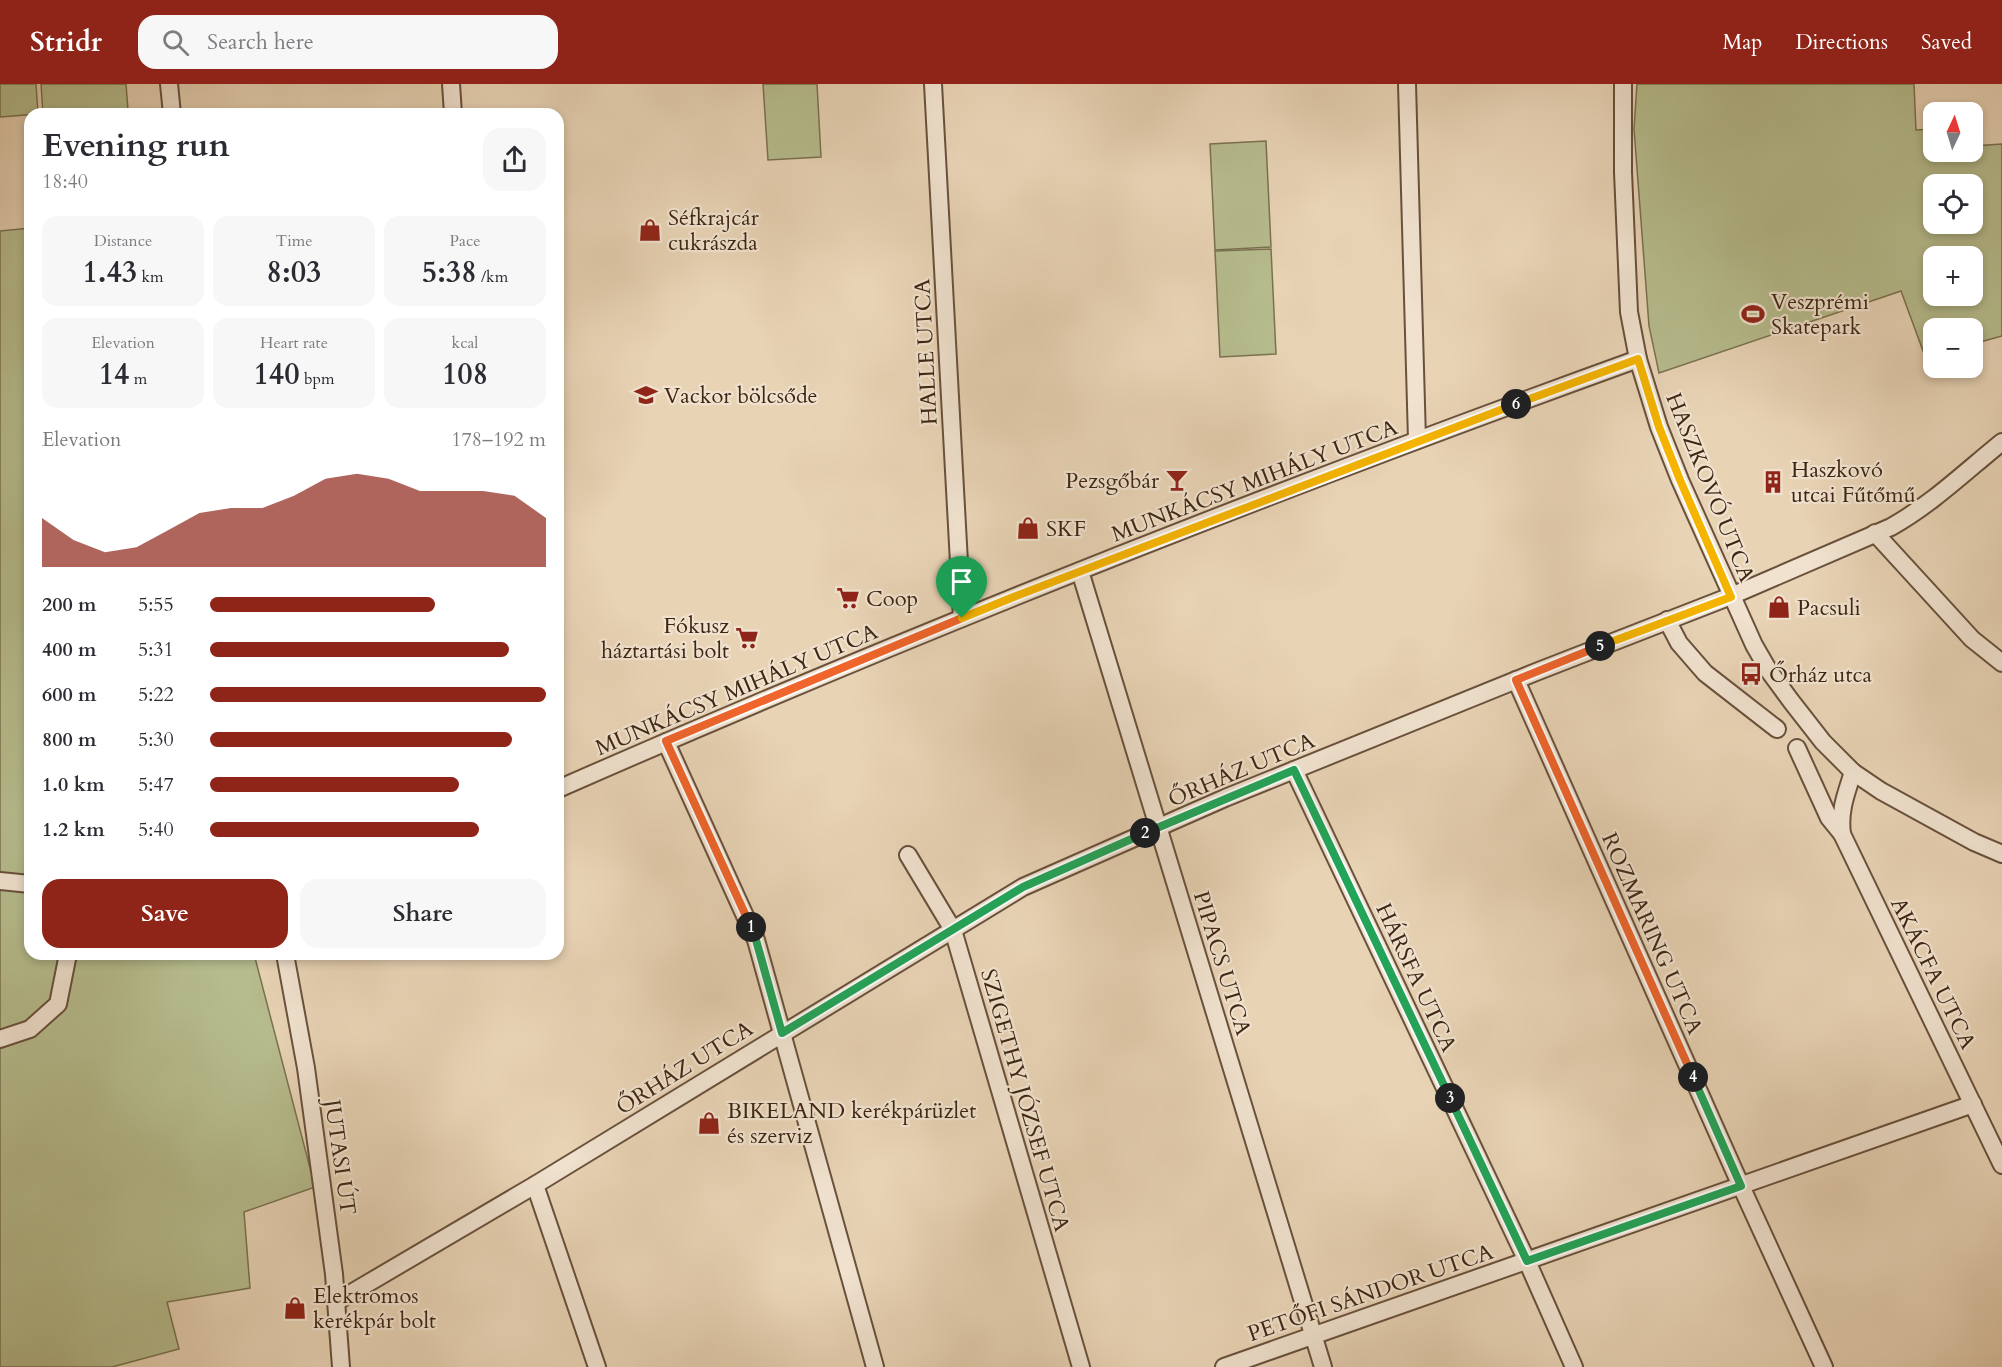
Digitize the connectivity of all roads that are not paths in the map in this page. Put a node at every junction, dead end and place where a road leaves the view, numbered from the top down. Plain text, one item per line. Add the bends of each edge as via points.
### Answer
1 (169, 84) edge
2 (451, 84) edge
3 (933, 84) edge
4 (1407, 84) edge
5 (1623, 84) edge
6 (171, 108) edge
7 (453, 108) edge
8 (1638, 359) junction
9 (1418, 440) junction
10 (2002, 442) edge
11 (1875, 533) junction
12 (1080, 572) junction
13 (1731, 597) junction
14 (962, 618) junction
15 (1667, 620) junction
16 (2002, 663) edge
17 (1516, 680) junction
18 (1777, 729) dead end
19 (666, 741) junction
20 (1797, 748) dead end
21 (1294, 770) junction
22 (1853, 772) junction
23 (564, 786) edge
24 (1158, 828) junction
25 (1842, 834) junction
26 (2002, 854) edge
27 (908, 855) dead end
28 (0, 881) edge
29 (24, 883) edge
30 (953, 930) junction
31 (67, 960) edge
32 (286, 960) edge
33 (782, 1033) junction
34 (0, 1039) edge
35 (1973, 1104) junction
36 (2002, 1165) edge
37 (535, 1185) junction
38 (1741, 1186) junction
39 (1527, 1261) junction
40 (336, 1302) junction
41 (1314, 1336) junction
42 (341, 1367) edge
43 (597, 1367) edge
44 (875, 1367) edge
45 (1082, 1367) edge
46 (1224, 1367) edge
47 (1323, 1367) edge
48 (1574, 1367) edge
49 (1824, 1367) edge

1 - 6 street
2 - 7 street
3 - 14 street, HALLE UTCA
4 - 9 street
5 - 8 street, HASZKOVÓ UTCA via 1628,302
8 - 9 street, MUNKÁCSY MIHÁLY UTCA
8 - 13 street, HASZKOVÓ UTCA via 1659,427
9 - 12 street, MUNKÁCSY MIHÁLY UTCA
10 - 11 street, ŐRHÁZ UTCA via 1911,516
11 - 13 street, ŐRHÁZ UTCA
11 - 16 street via 1972,639
12 - 14 street, MUNKÁCSY MIHÁLY UTCA
12 - 24 street, PIPACS UTCA
13 - 15 street, ŐRHÁZ UTCA
13 - 22 street, HASZKOVÓ UTCA via 1769,671 1823,742
14 - 19 street, MUNKÁCSY MIHÁLY UTCA
15 - 17 street, ŐRHÁZ UTCA
15 - 18 street via 1679,643 1705,673
17 - 21 street, ŐRHÁZ UTCA
17 - 38 street, ROZMARING UTCA
19 - 23 street, MUNKÁCSY MIHÁLY UTCA
19 - 33 street via 756,940
20 - 25 street, AKÁCFA UTCA via 1829,818
21 - 24 street, ŐRHÁZ UTCA
21 - 39 street, HÁRSFA UTCA
22 - 25 street, AKÁCFA UTCA via 1842,805
22 - 26 street, HASZKOVÓ UTCA via 1881,791
24 - 30 street, ŐRHÁZ UTCA via 1032,883
24 - 41 street, PIPACS UTCA
25 - 35 street, AKÁCFA UTCA
27 - 30 street, SZIGETHY JÓZSEF UTCA
28 - 29 street
30 - 33 street, ŐRHÁZ UTCA
30 - 45 street, SZIGETHY JÓZSEF UTCA
31 - 34 street via 58,1004 30,1029
32 - 40 street, JUTASI ÚT via 306,1068
33 - 37 street, ŐRHÁZ UTCA
33 - 44 street
35 - 36 street, AKÁCFA UTCA
35 - 38 street, PETŐFI SÁNDOR UTCA
37 - 40 street, ŐRHÁZ UTCA
37 - 43 street
38 - 39 street, PETŐFI SÁNDOR UTCA
38 - 49 street, ROZMARING UTCA
39 - 41 street, PETŐFI SÁNDOR UTCA
39 - 48 street, HÁRSFA UTCA
40 - 42 street, JUTASI ÚT
41 - 46 street, PETŐFI SÁNDOR UTCA
41 - 47 street, PIPACS UTCA

